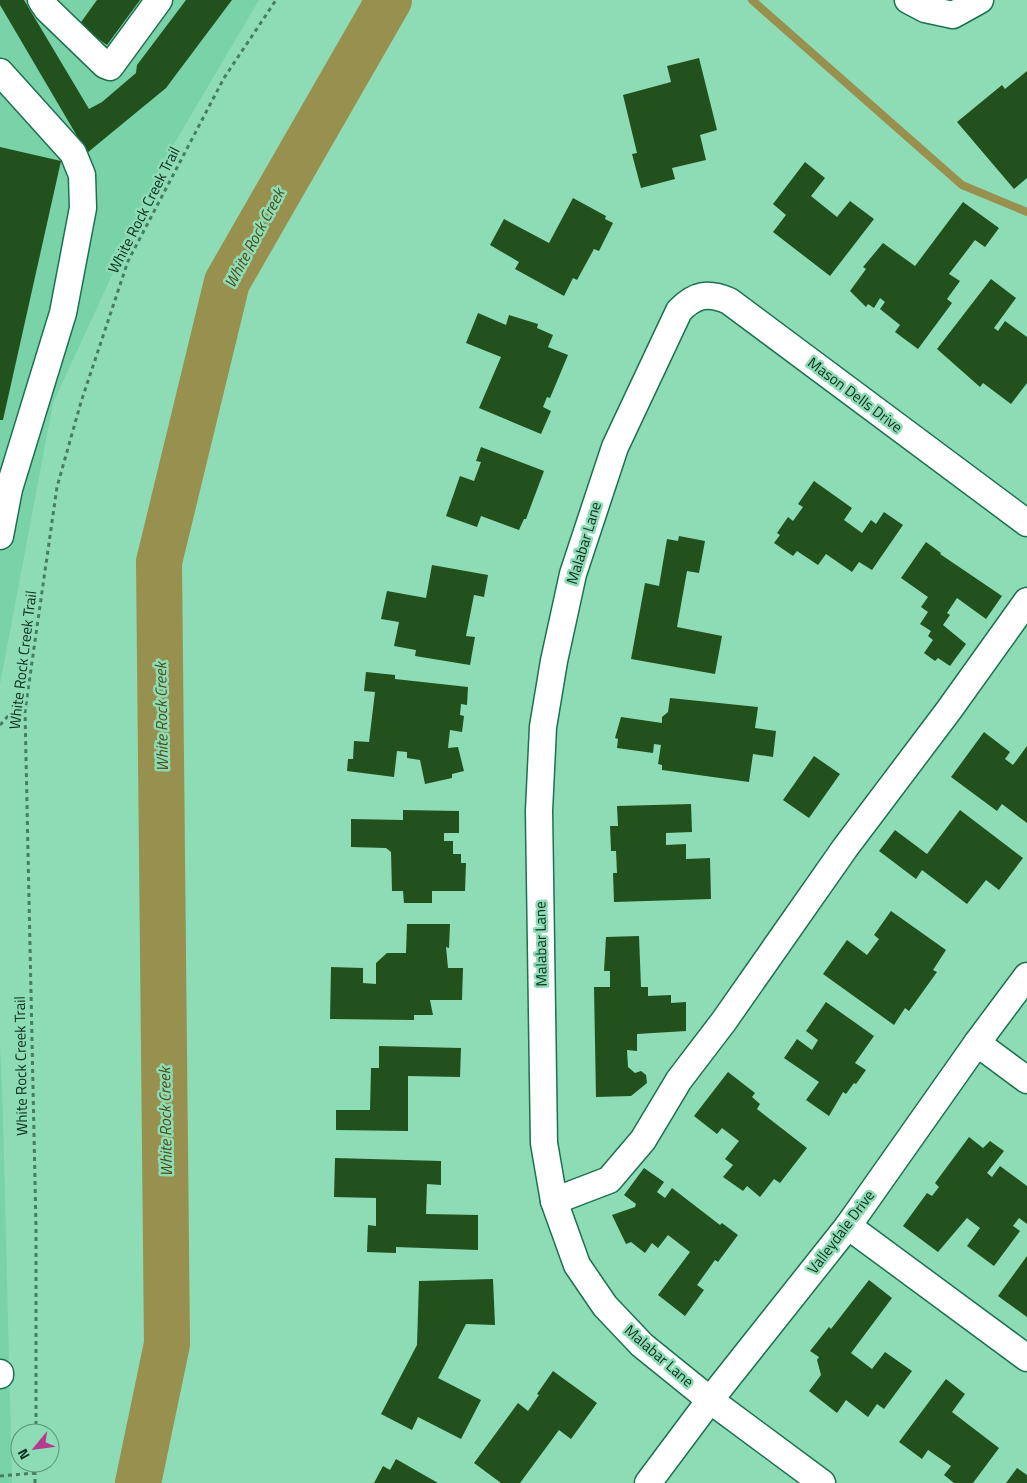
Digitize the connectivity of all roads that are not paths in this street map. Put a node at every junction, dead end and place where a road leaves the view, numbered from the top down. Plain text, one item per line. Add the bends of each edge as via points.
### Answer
1 (41, 0) edge
2 (159, 0) edge
3 (908, 0) edge
4 (980, 0) edge
5 (0, 72) edge
6 (679, 311) joint
7 (1027, 523) edge
8 (0, 536) edge
9 (1027, 602) edge
10 (1027, 976) edge
11 (977, 1043) junction
12 (1027, 1080) edge
13 (554, 1201) junction
14 (848, 1226) junction
15 (1027, 1358) edge
16 (710, 1400) junction
17 (648, 1483) edge
18 (822, 1483) edge

1 - 2 street via 110,68
3 - 4 street via 925,9 953,15
5 - 8 street via 73,153 82,176 83,208 62,314 9,489
6 - 7 street, Mason Dells Drive via 694,298 705,295 729,301
6 - 13 street, Malabar Lane via 616,447 594,510 571,584 543,727 539,811 544,1143
9 - 13 street via 679,1080 643,1140 609,1180
10 - 11 street, Valleydale Drive
11 - 12 street
11 - 14 street, Valleydale Drive
13 - 16 street, Malabar Lane via 577,1265 605,1306 642,1345
14 - 15 street
14 - 16 street, Valleydale Drive
16 - 17 street, Valleydale Drive
16 - 18 street, Malabar Lane

